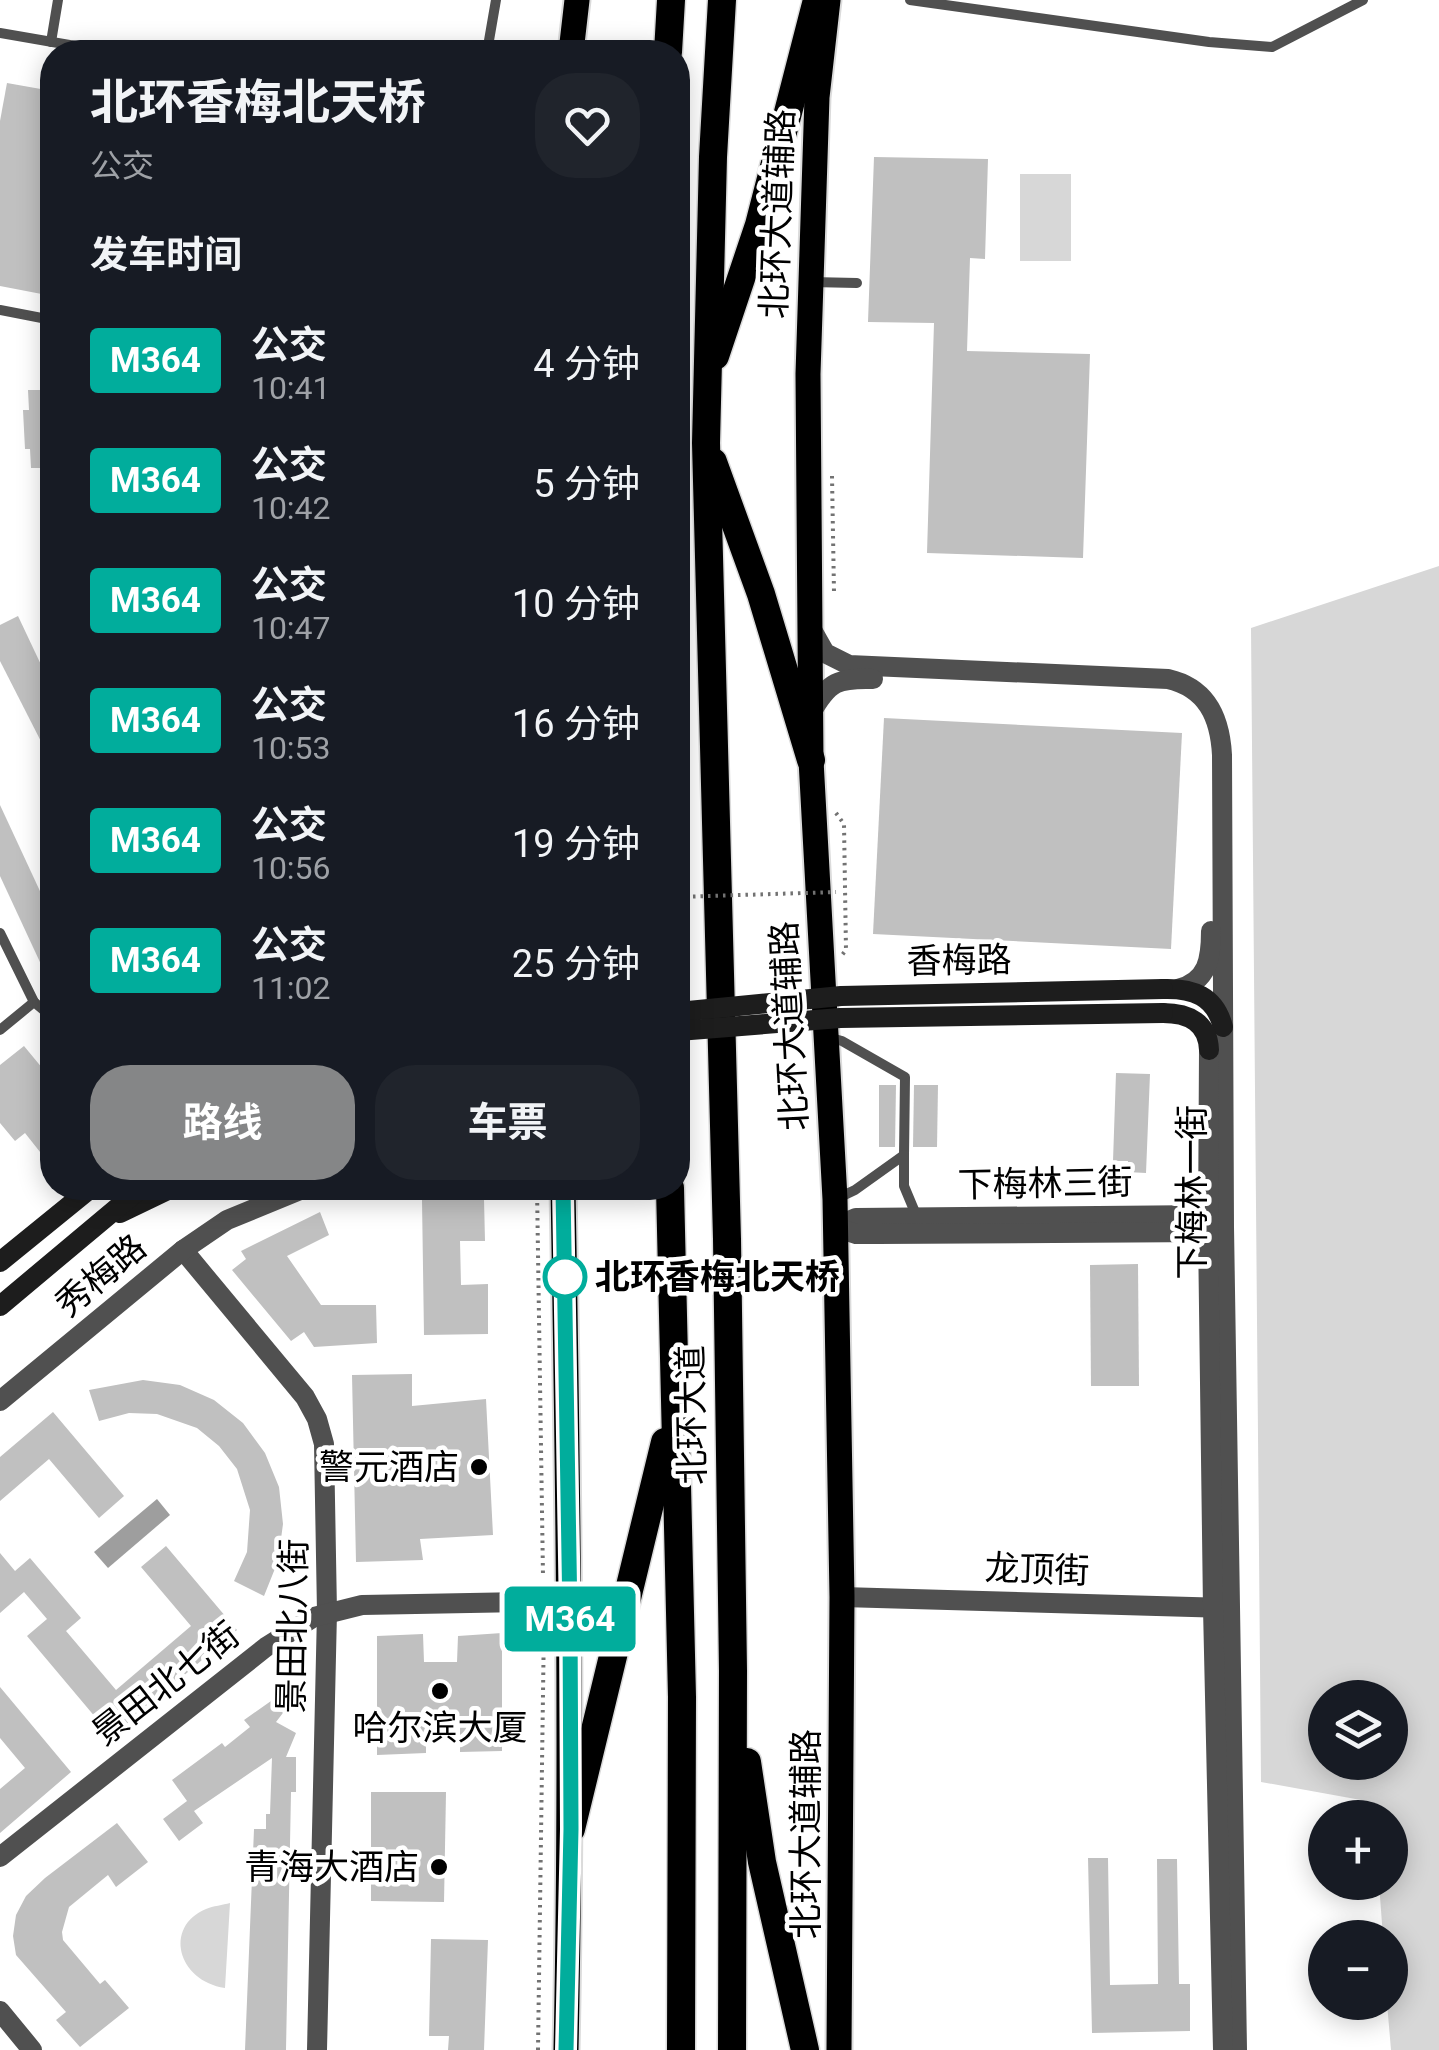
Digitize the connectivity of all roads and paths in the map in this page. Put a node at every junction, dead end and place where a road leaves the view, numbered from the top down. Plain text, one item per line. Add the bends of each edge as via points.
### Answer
1 (58, 0) edge
2 (496, 0) edge
3 (577, 0) edge
4 (671, 0) edge
5 (817, 0) edge
6 (828, 0) edge
7 (910, 0) edge
8 (1362, 0) edge
9 (722, 9) edge
10 (0, 33) edge
11 (40, 40) edge
12 (51, 40) edge
13 (489, 40) edge
14 (572, 40) edge
15 (669, 40) edge
16 (810, 282) junction
17 (857, 283) dead end
18 (0, 310) edge
19 (40, 318) edge
20 (706, 381) junction
21 (706, 444) junction
22 (812, 630) junction
23 (848, 672) junction
24 (811, 713) junction
25 (811, 760) junction
26 (834, 811) dead end
27 (836, 892) dead end
28 (690, 896) edge
29 (0, 933) edge
30 (846, 950) dead end
31 (1171, 989) junction
32 (34, 1002) junction
33 (40, 1007) edge
34 (690, 1011) edge
35 (1224, 1027) junction
36 (0, 1030) edge
37 (690, 1031) edge
38 (826, 1036) junction
39 (1210, 1050) joint
40 (904, 1155) junction
41 (75, 1200) edge
42 (126, 1200) edge
43 (149, 1200) edge
44 (276, 1200) edge
45 (537, 1200) edge
46 (564, 1200) edge
47 (670, 1200) edge
48 (835, 1200) junction
49 (104, 1218) junction
50 (918, 1218) junction
51 (1213, 1224) junction
52 (835, 1228) junction
53 (183, 1250) junction
54 (0, 1262) edge
55 (0, 1306) edge
56 (0, 1401) edge
57 (674, 1406) junction
58 (544, 1576) dead end
59 (842, 1596) junction
60 (570, 1600) junction
61 (1221, 1608) junction
62 (327, 1612) junction
63 (544, 1623) dead end
64 (734, 1671) junction
65 (571, 1829) junction
66 (0, 1856) edge
67 (0, 2011) edge
68 (32, 2050) edge
69 (316, 2050) edge
70 (538, 2050) edge
71 (566, 2050) edge
72 (682, 2050) edge
73 (732, 2050) edge
74 (805, 2050) edge
75 (840, 2050) edge
76 (1223, 2050) edge
77 (1237, 2050) edge

1 - 12 lane
2 - 13 lane
3 - 14 main road
4 - 15 highway
5 - 20 highway via 759,225
6 - 16 main road, 北环大道辅路
7 - 8 lane via 1272,47
9 - 20 highway, 北环大道
10 - 11 lane
16 - 17 lane
16 - 22 main road, 北环大道辅路
18 - 19 lane
20 - 21 highway, 北环大道
21 - 25 highway
21 - 64 highway, 北环大道
22 - 23 street via 825,653
22 - 24 main road, 北环大道辅路
23 - 24 street
23 - 31 street via 1153,689 1193,704 1210,746 1211,949 1202,977
23 - 35 street, 下梅林一街 via 1151,677 1202,695 1221,733
24 - 25 main road, 北环大道辅路
25 - 38 main road, 北环大道辅路
26 - 30 path via 844,824
27 - 28 path, bridge
29 - 32 lane
31 - 34 main road, 香梅路, bridge via 841,996
31 - 35 main road via 1196,992 1212,1003
32 - 33 lane
32 - 36 lane
35 - 51 street, 下梅林一街
37 - 39 main road, 香梅路, bridge via 840,1018 1163,1013 1200,1023
38 - 40 lane via 905,1076
38 - 48 main road, 北环大道辅路
39 - 51 street, 下梅林一街
40 - 48 lane
40 - 50 lane via 904,1186
41 - 54 main road
42 - 49 main road
43 - 49 main road
44 - 53 street, 秀梅路 via 227,1220
45 - 58 path
46 - 60 main road
47 - 57 highway, 北环大道
48 - 52 main road, 北环大道辅路
49 - 55 main road
50 - 51 street, 下梅林三街
50 - 52 street, 下梅林三街 via 856,1218
51 - 52 street, 下梅林三街 via 877,1234
51 - 61 street, 下梅林一街
52 - 59 main road, 北环大道辅路
53 - 56 street, 秀梅路
53 - 62 street, 景田北八街 via 317,1418 326,1458
57 - 65 highway
57 - 72 highway, 北环大道
59 - 61 street, 龙顶街
59 - 75 main road, 北环大道辅路
60 - 62 street, 景田北七街 via 362,1605
60 - 65 main road
61 - 76 street, 下梅林一街
61 - 77 street, 下梅林一街
62 - 66 street, 景田北七街 via 266,1646
62 - 69 street, 景田北八街
63 - 70 path
64 - 73 highway, 北环大道
64 - 74 highway via 762,1862
65 - 71 main road
67 - 68 street

